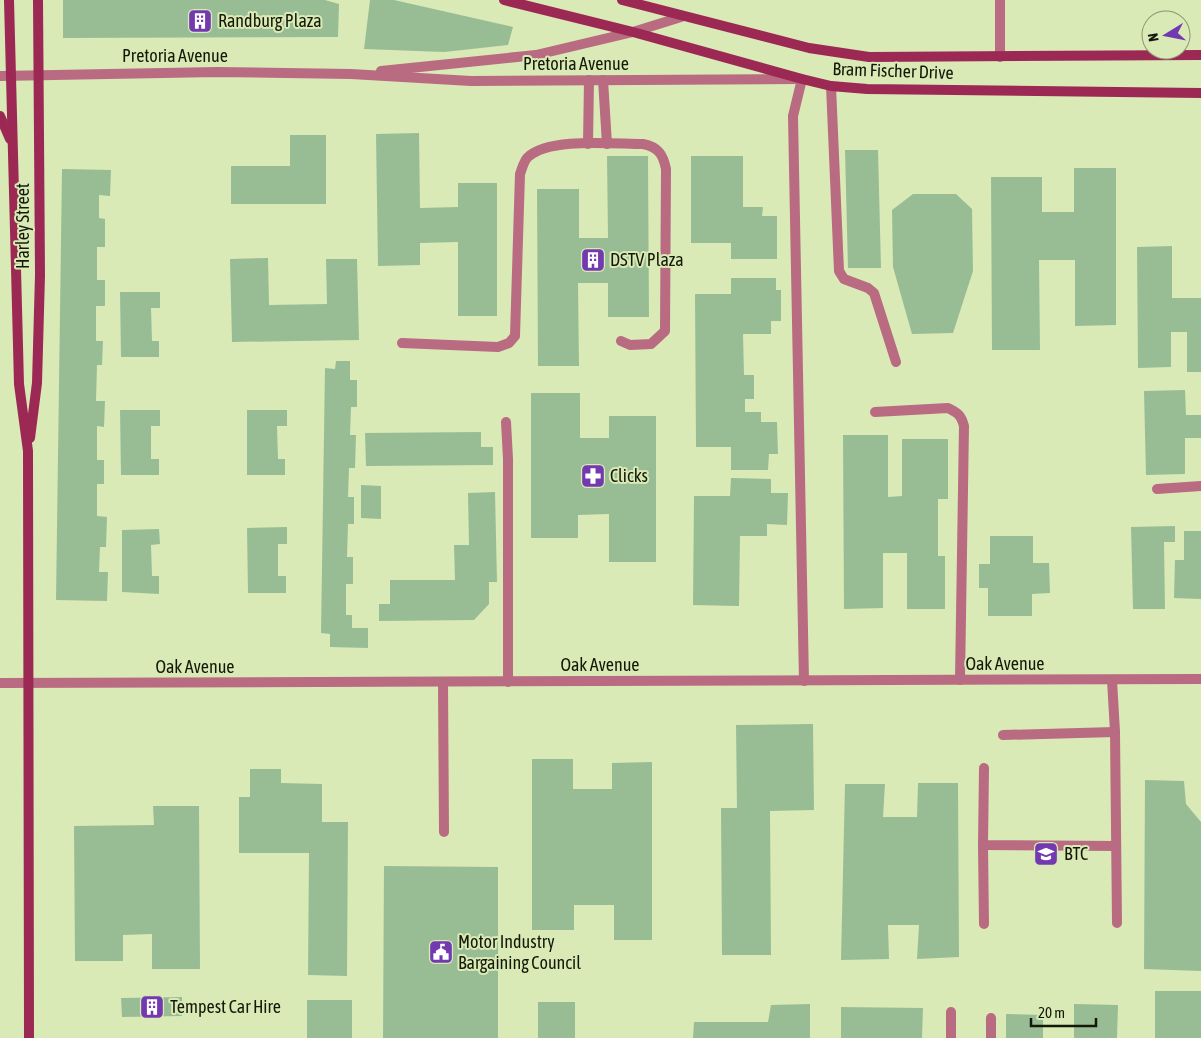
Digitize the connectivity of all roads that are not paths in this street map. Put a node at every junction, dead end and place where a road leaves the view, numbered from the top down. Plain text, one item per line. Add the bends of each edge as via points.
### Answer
1 (9, 0) edge
2 (38, 0) edge
3 (504, 0) edge
4 (622, 0) edge
5 (1000, 0) edge
6 (681, 17) junction
7 (633, 32) junction
8 (1201, 55) edge
9 (1000, 57) junction
10 (38, 74) junction
11 (350, 74) junction
12 (5, 75) edge
13 (802, 79) junction
14 (589, 80) junction
15 (604, 80) junction
16 (831, 86) junction
17 (1201, 93) edge
18 (0, 116) edge
19 (588, 144) junction
20 (607, 144) junction
21 (12, 145) junction
22 (621, 341) dead end
23 (402, 343) dead end
24 (896, 362) dead end
25 (875, 412) dead end
26 (506, 422) dead end
27 (28, 451) junction
28 (1201, 486) edge
29 (1157, 489) dead end
30 (960, 680) junction
31 (1112, 680) junction
32 (1201, 680) edge
33 (804, 681) junction
34 (443, 682) junction
35 (508, 682) junction
36 (0, 683) edge
37 (29, 683) junction
38 (1115, 732) junction
39 (1003, 735) dead end
40 (984, 768) dead end
41 (444, 832) dead end
42 (983, 845) junction
43 (1116, 846) junction
44 (1117, 923) dead end
45 (984, 924) dead end
46 (951, 1012) dead end
47 (991, 1018) dead end
48 (29, 1038) edge
49 (951, 1038) edge
50 (991, 1038) edge

1 - 12 street, Harley Street
2 - 10 street, Harley Street
3 - 7 street, Bram Fischer Drive
4 - 6 street, Bram Fischer Drive
5 - 9 street
6 - 7 street, Pretoria Avenue
6 - 9 street, Bram Fischer Drive via 809,48 869,57
7 - 11 street, Pretoria Avenue via 536,55
7 - 13 street, Bram Fischer Drive
8 - 9 street, Bram Fischer Drive
10 - 11 street, Pretoria Avenue
10 - 12 street, Pretoria Avenue
10 - 27 street, Harley Street via 40,275 37,383
11 - 14 street, Pretoria Avenue via 471,81
12 - 21 street, Harley Street
13 - 15 street, Pretoria Avenue
13 - 16 street, Bram Fischer Drive
13 - 33 street via 793,116
14 - 15 street, Pretoria Avenue
14 - 19 street
15 - 20 street
16 - 17 street, Bram Fischer Drive
16 - 24 street via 840,271 844,279 874,293
18 - 21 street
19 - 20 street
19 - 23 street via 553,145 526,158 520,174 515,336 510,342 498,347
20 - 22 street via 653,146 660,152 666,168 664,331 651,344 630,345
21 - 27 street, Harley Street via 19,384
25 - 30 street via 948,408 962,417
26 - 35 street
27 - 37 street, Harley Street
28 - 29 street
30 - 31 street, Oak Avenue
30 - 33 street, Oak Avenue
31 - 32 street, Oak Avenue
31 - 38 street
33 - 35 street, Oak Avenue
34 - 35 street, Oak Avenue
34 - 37 street, Oak Avenue
34 - 41 street
36 - 37 street, Oak Avenue
37 - 48 street, Harley Street
38 - 39 street
38 - 43 street
40 - 42 street
42 - 43 street
42 - 45 street
43 - 44 street
46 - 49 street
47 - 50 street

